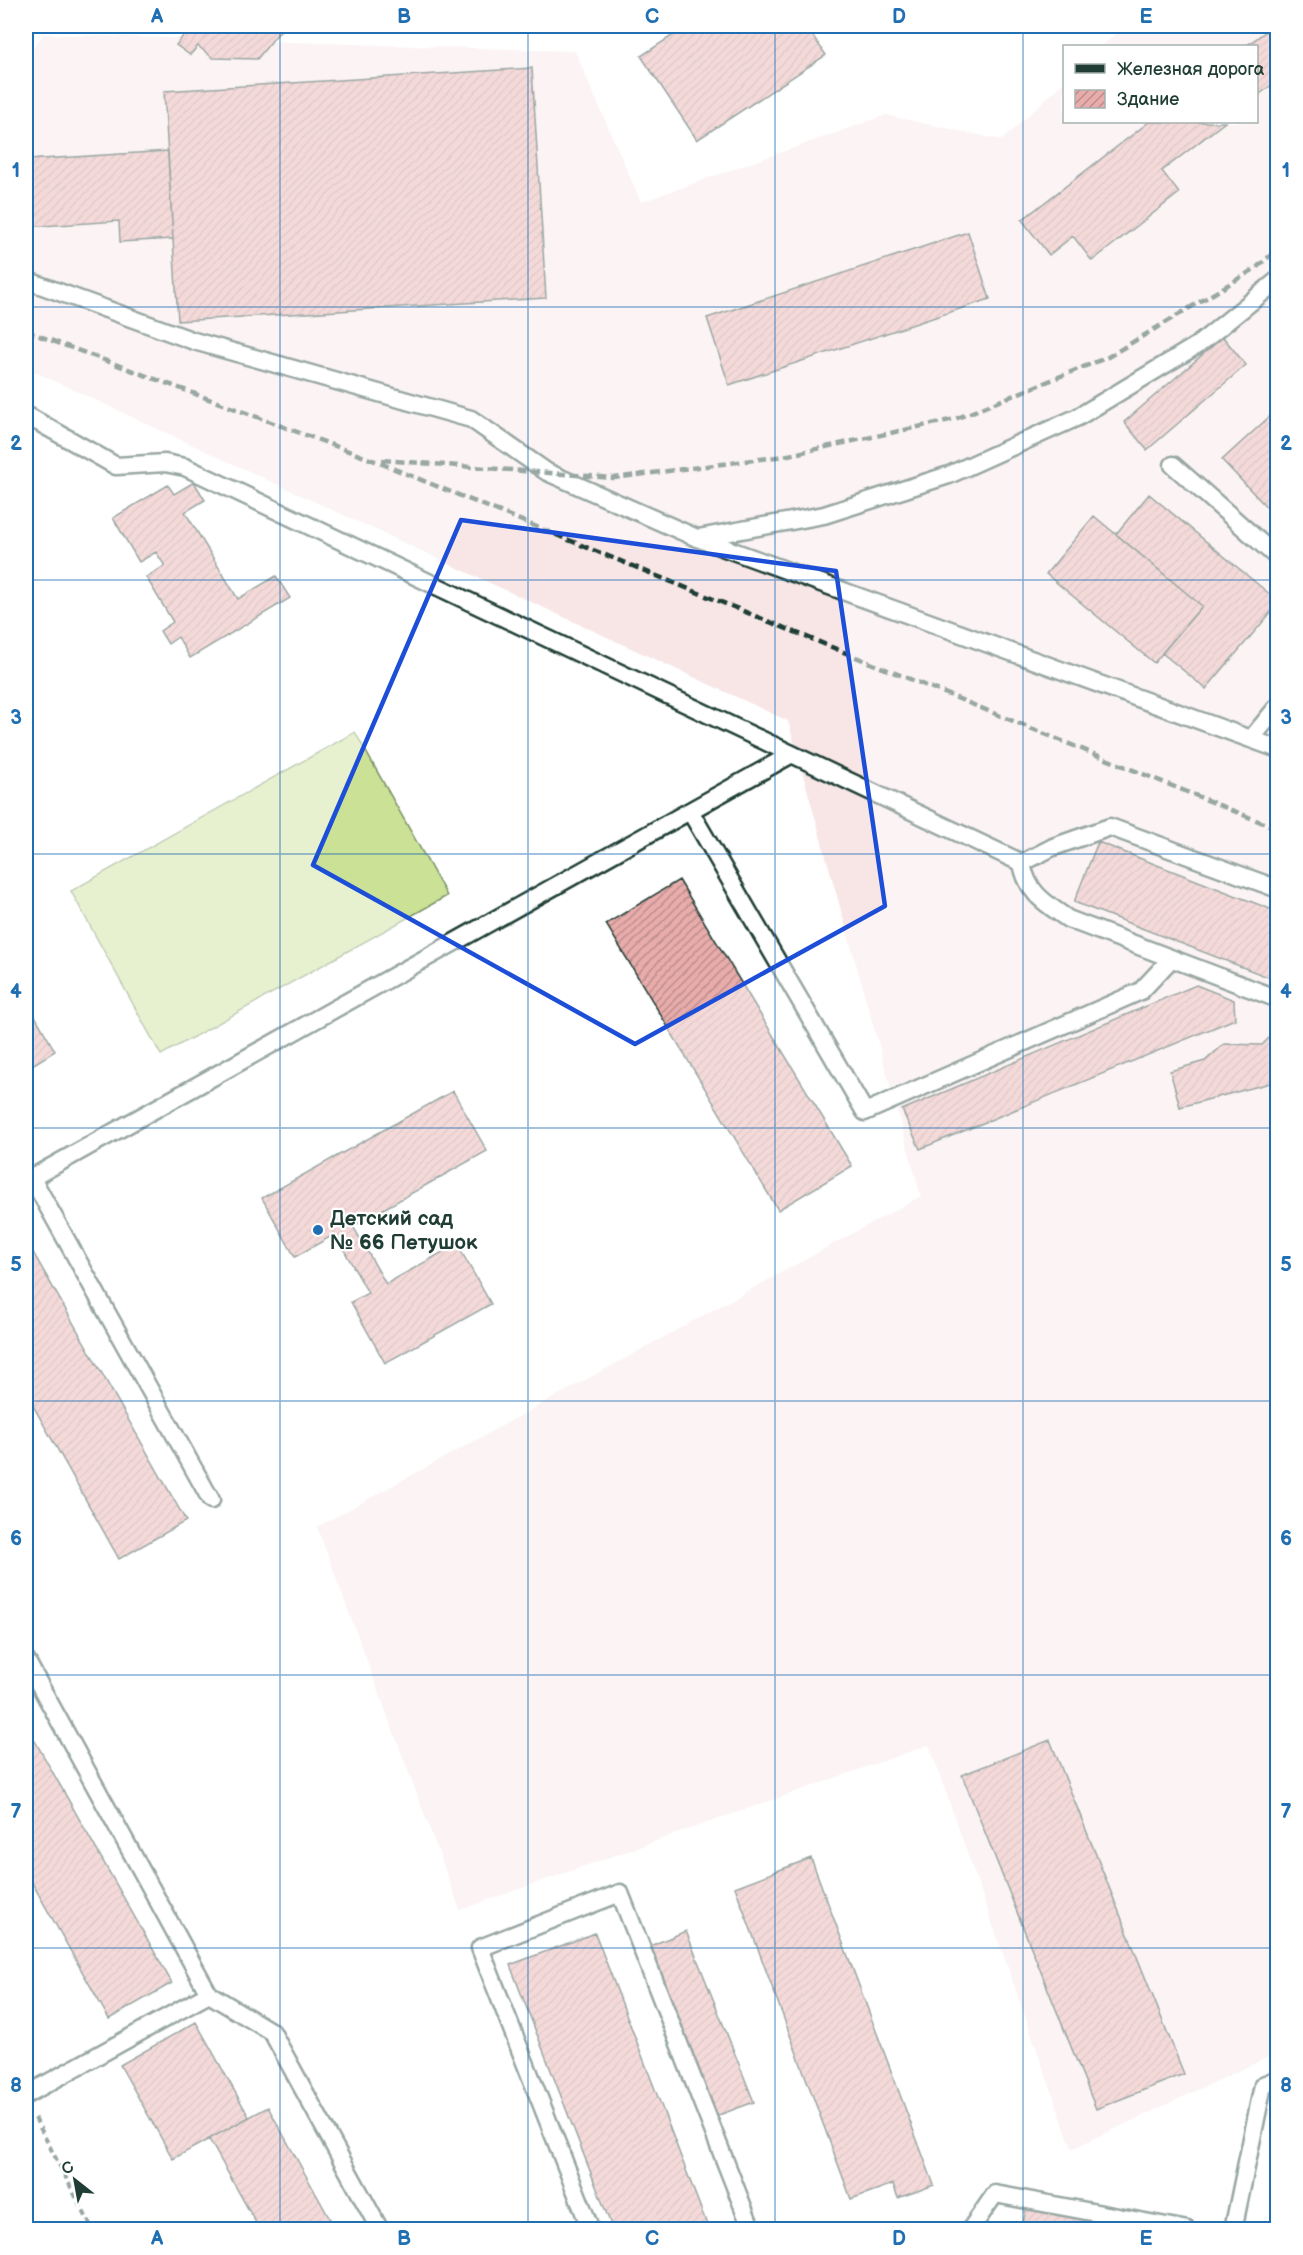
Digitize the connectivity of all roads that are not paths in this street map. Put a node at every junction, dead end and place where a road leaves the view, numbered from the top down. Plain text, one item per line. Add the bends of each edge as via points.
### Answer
1 (26, 280) edge
2 (1278, 280) edge
3 (26, 415) edge
4 (1173, 465) dead end
5 (697, 538) junction
6 (1278, 558) edge
7 (1278, 706) edge
8 (1251, 739) junction
9 (1278, 748) edge
10 (792, 754) junction
11 (690, 811) junction
12 (1022, 863) junction
13 (1278, 889) edge
14 (1171, 959) junction
15 (1278, 999) edge
16 (29, 1180) edge
17 (211, 1500) dead end
18 (26, 1660) edge
19 (209, 1994) junction
20 (1278, 2079) edge
21 (28, 2102) edge
22 (380, 2229) edge
23 (591, 2229) edge
24 (752, 2229) edge
25 (970, 2229) edge
26 (1186, 2229) edge
27 (1233, 2229) edge

1 - 5 lane via 194,340 471,419 547,472
2 - 5 lane via 1199,344 1078,417 949,475 824,515
3 - 10 lane via 116,466 165,463 185,467
4 - 6 lane
5 - 8 lane
7 - 8 lane
8 - 9 lane
10 - 11 lane
10 - 12 lane
11 - 14 lane via 865,1112 1141,991
11 - 16 lane
12 - 13 lane via 1110,827
12 - 14 lane via 1033,891 1068,919
14 - 15 lane
16 - 17 lane
18 - 19 lane
19 - 21 lane
19 - 22 lane via 272,2032
20 - 27 lane via 1263,2085
23 - 24 lane via 480,1948 620,1893
25 - 26 lane via 995,2194

